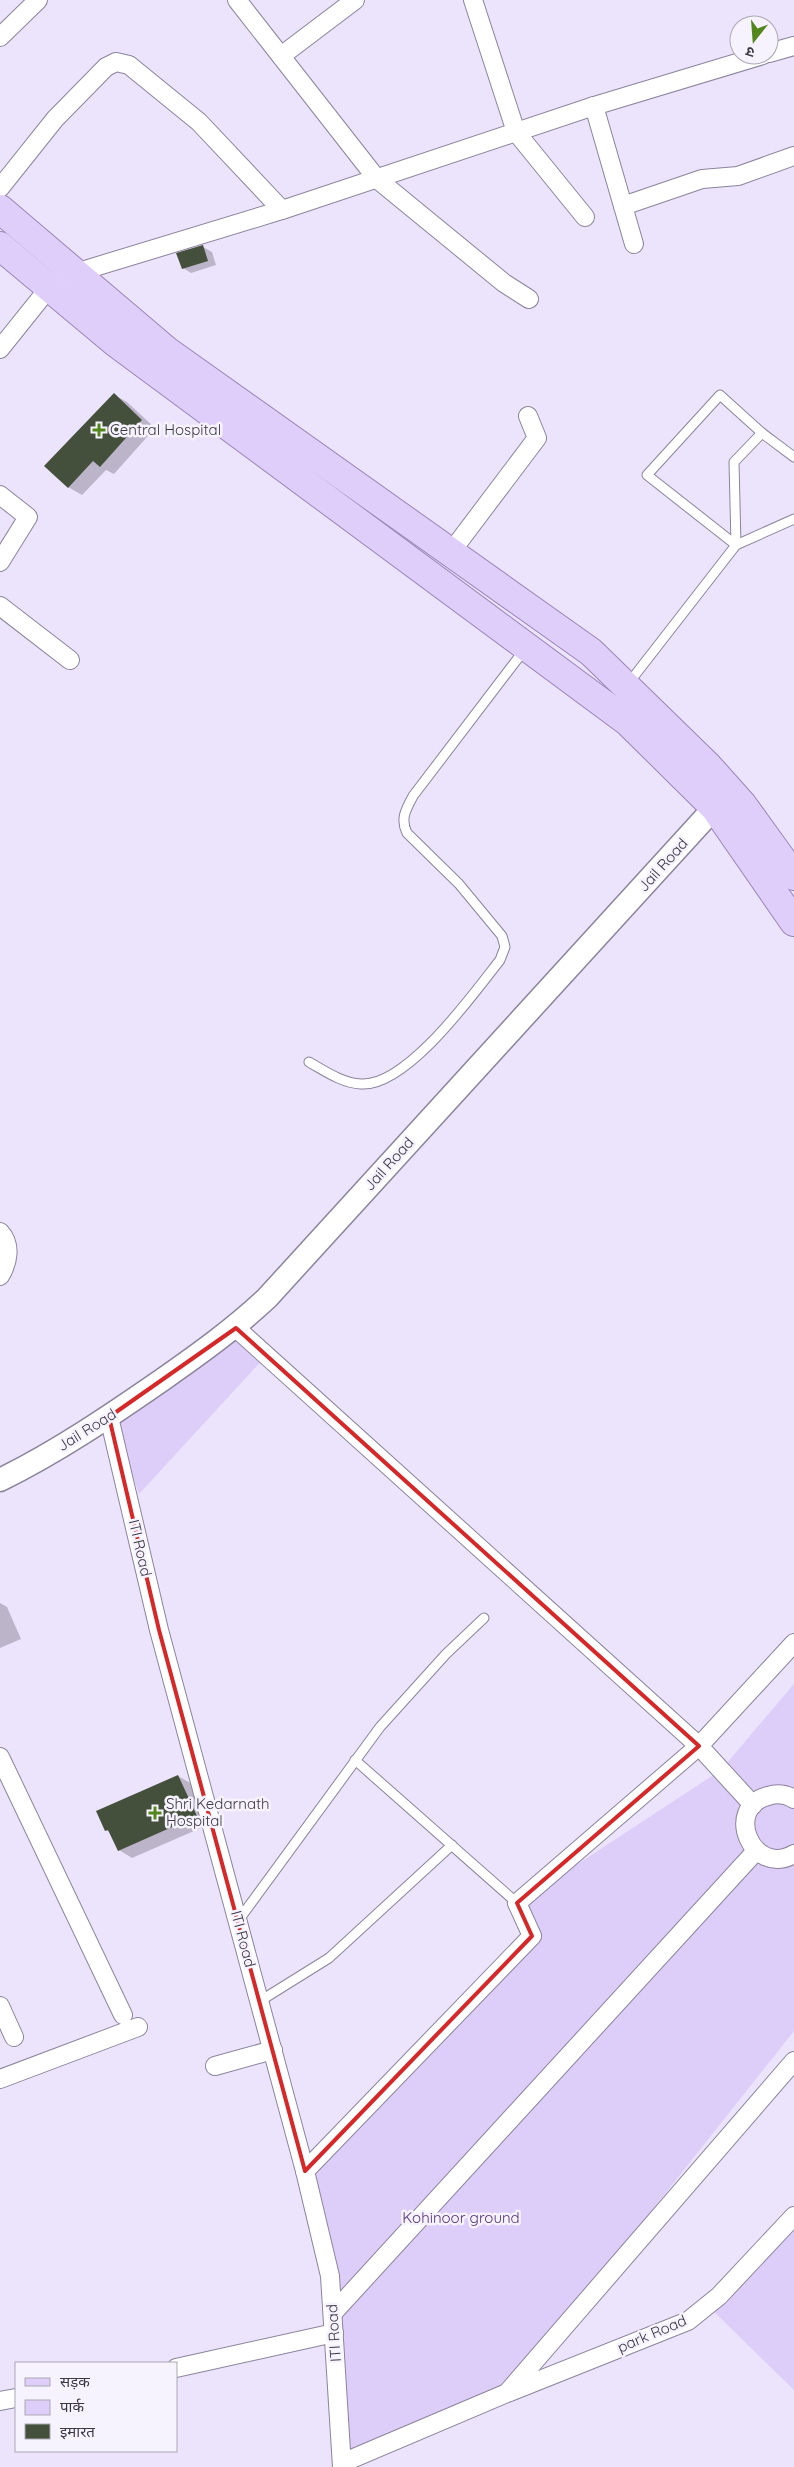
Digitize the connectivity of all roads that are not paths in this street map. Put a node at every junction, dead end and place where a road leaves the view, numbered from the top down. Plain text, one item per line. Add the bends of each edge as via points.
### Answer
1 (38, 0) edge
2 (237, 0) edge
3 (356, 0) edge
4 (473, 0) edge
5 (0, 37) edge
6 (794, 46) edge
7 (779, 50) edge
8 (281, 56) junction
9 (730, 65) edge
10 (594, 106) junction
11 (516, 132) junction
12 (794, 156) edge
13 (377, 179) junction
14 (0, 188) edge
15 (623, 206) junction
16 (0, 209) edge
17 (282, 210) junction
18 (585, 216) dead end
19 (634, 244) dead end
20 (0, 246) edge
21 (75, 273) junction
22 (48, 289) junction
23 (529, 299) dead end
24 (0, 349) edge
25 (528, 416) dead end
26 (762, 433) junction
27 (794, 457) edge
28 (0, 495) edge
29 (794, 519) edge
30 (736, 545) junction
31 (451, 552) junction
32 (0, 562) edge
33 (0, 606) edge
34 (527, 647) junction
35 (70, 660) dead end
36 (626, 686) junction
37 (722, 799) junction
38 (794, 876) edge
39 (794, 922) edge
40 (309, 1062) dead end
41 (0, 1232) edge
42 (0, 1276) edge
43 (236, 1328) junction
44 (109, 1417) junction
45 (0, 1480) edge
46 (484, 1618) dead end
47 (794, 1643) edge
48 (699, 1746) junction
49 (0, 1758) edge
50 (356, 1760) junction
51 (794, 1799) edge
52 (753, 1805) junction
53 (452, 1845) junction
54 (756, 1850) junction
55 (794, 1854) edge
56 (516, 1903) junction
57 (238, 1922) junction
58 (260, 2001) junction
59 (0, 2006) edge
60 (123, 2015) dead end
61 (138, 2027) dead end
62 (14, 2037) dead end
63 (273, 2050) junction
64 (794, 2061) edge
65 (215, 2066) dead end
66 (0, 2079) edge
67 (306, 2170) junction
68 (794, 2216) edge
69 (333, 2313) junction
70 (334, 2333) junction
71 (178, 2368) edge
72 (507, 2393) junction
73 (15, 2398) edge
74 (0, 2401) edge
75 (342, 2465) edge

1 - 5 street
2 - 8 street
3 - 8 street
4 - 11 street
6 - 7 street
8 - 13 street
9 - 10 street
10 - 11 street
10 - 15 street
11 - 13 street
11 - 18 street
12 - 15 street via 738,176 702,180
13 - 17 street
13 - 23 street via 504,283
14 - 17 street via 55,119 106,67 116,62 129,65 200,122
15 - 19 street
16 - 21 main road
17 - 21 street
20 - 22 main road
21 - 22 street
21 - 31 main road via 167,351
22 - 24 street
22 - 34 main road via 116,344
25 - 31 street via 537,438
26 - 27 lane
26 - 30 lane via 734,462
26 - 30 lane via 720,395 648,476
28 - 32 street via 28,517
29 - 30 lane
30 - 36 lane
31 - 36 main road via 591,652
33 - 35 street
34 - 37 main road via 628,722
34 - 40 lane via 413,796 403,825 407,833 485,913 502,936 504,946 500,960 441,1034 394,1074 362,1084 342,1080
36 - 37 main road via 708,766
37 - 38 main road
37 - 39 main road
37 - 43 street, Jail Road via 267,1298
41 - 42 street via 8,1250 6,1267
43 - 44 street, Jail Road
43 - 48 street
44 - 45 street, Jail Road
44 - 57 street, ITI Road via 159,1630
46 - 50 lane via 446,1654
47 - 48 street
48 - 52 street
48 - 56 street
49 - 60 street
50 - 53 lane
50 - 57 lane
51 - 52 street via 776,1794
52 - 54 street via 745,1828 748,1840
53 - 56 lane
53 - 58 lane via 329,1958
54 - 55 street via 767,1857 779,1859
54 - 69 street
56 - 67 street via 532,1936
57 - 58 street, ITI Road
58 - 63 street, ITI Road
59 - 62 street
61 - 66 street
63 - 65 street
63 - 67 street, ITI Road
64 - 72 street
67 - 69 street, ITI Road via 330,2276
68 - 72 street, park Road via 719,2296 688,2321
69 - 70 street, ITI Road
70 - 71 street
70 - 75 street, ITI Road
72 - 75 street, park Road
73 - 74 street

